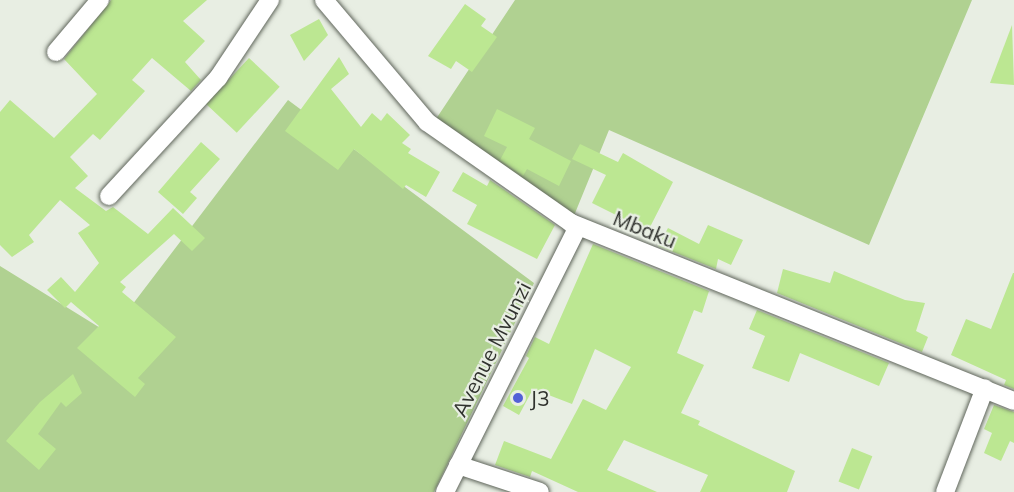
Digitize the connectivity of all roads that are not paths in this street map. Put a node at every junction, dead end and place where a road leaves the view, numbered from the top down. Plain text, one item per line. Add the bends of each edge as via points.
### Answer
1 (100, 0) edge
2 (270, 0) edge
3 (324, 0) edge
4 (56, 52) dead end
5 (109, 196) dead end
6 (578, 226) junction
7 (985, 388) junction
8 (1014, 401) edge
9 (458, 465) junction
10 (446, 492) edge
11 (540, 492) edge
12 (945, 492) edge

1 - 4 street
2 - 5 street via 219,78
3 - 6 street, Mbaku via 427,122
6 - 7 street, Mbaku
6 - 9 street, Avenue Mvunzi
7 - 8 street, Mbaku
7 - 12 street
9 - 10 street, Avenue Mvunzi
9 - 11 street

